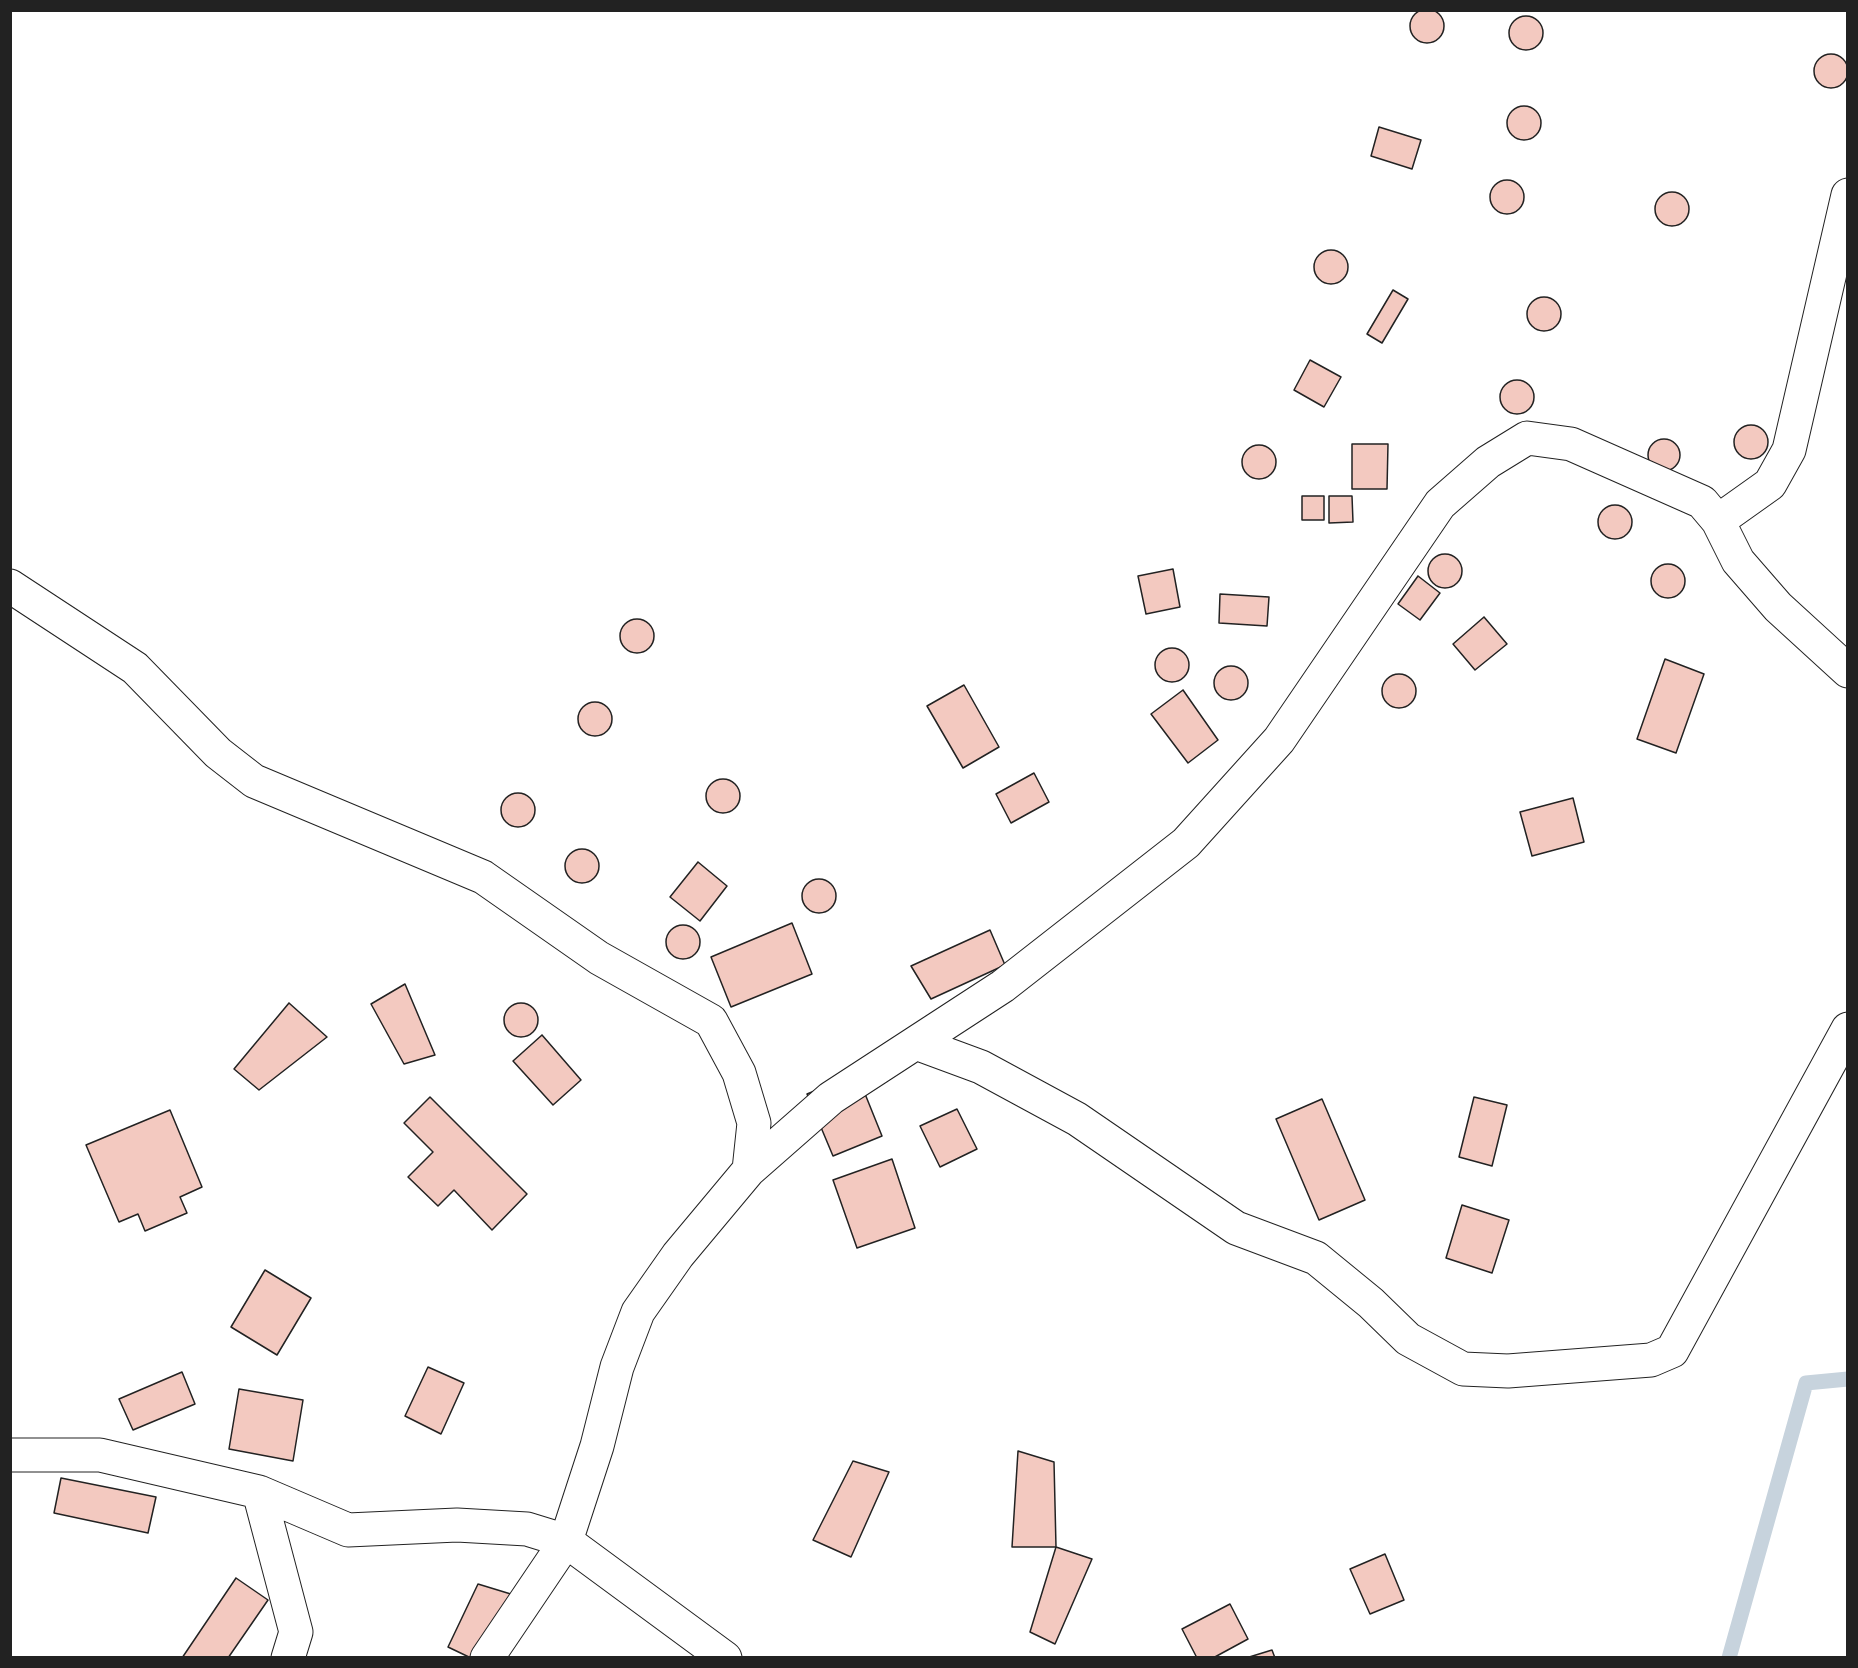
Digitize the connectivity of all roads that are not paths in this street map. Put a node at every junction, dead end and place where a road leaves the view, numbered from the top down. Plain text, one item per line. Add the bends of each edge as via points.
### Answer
1 (1848, 195) edge
2 (1718, 521) junction
3 (10, 586) edge
4 (1848, 671) edge
5 (1848, 1029) edge
6 (916, 1043) junction
7 (748, 1170) junction
8 (10, 1455) edge
9 (259, 1492) junction
10 (566, 1541) junction
11 (288, 1658) edge
12 (487, 1658) edge
13 (725, 1658) edge

1 - 2 street via 1789,450 1770,484
2 - 4 street via 1738,561 1778,607
2 - 6 street via 1702,502 1571,444 1527,438 1488,462 1440,504 1279,740 1186,843 1003,986
3 - 7 street via 135,668 218,753 254,781 483,878 599,958 711,1021 739,1073 754,1123
5 - 6 street via 1672,1351 1651,1360 1508,1371 1463,1369 1408,1339 1316,1258 1236,1227 1077,1119 981,1066
6 - 7 street via 831,1098
7 - 10 street via 678,1255 638,1312 617,1367 597,1446
8 - 9 street via 100,1455
9 - 10 street via 348,1530 457,1525 527,1529
9 - 11 street via 296,1632
10 - 12 street
10 - 13 street

